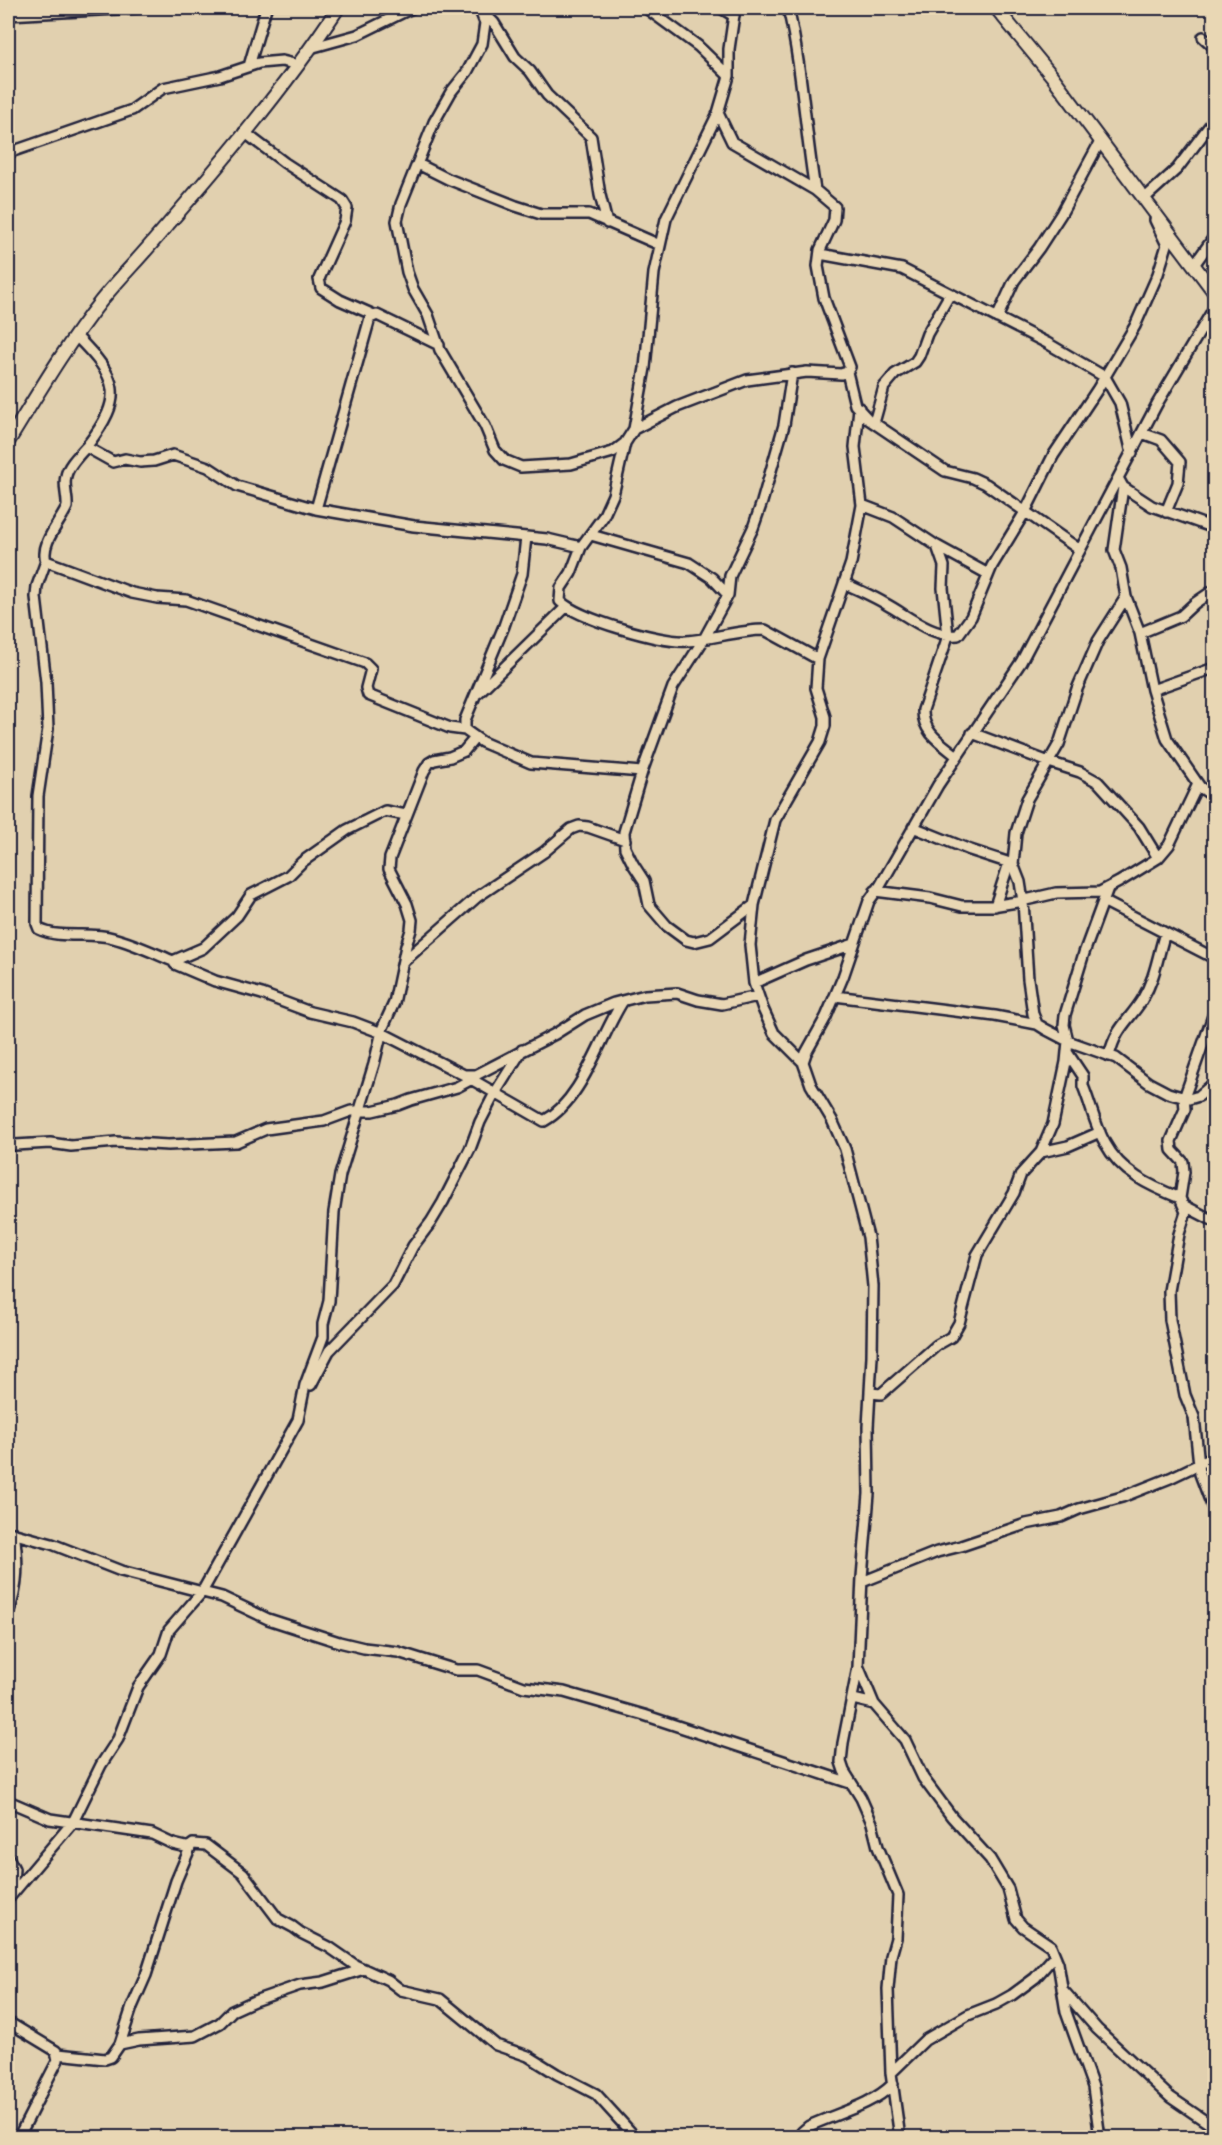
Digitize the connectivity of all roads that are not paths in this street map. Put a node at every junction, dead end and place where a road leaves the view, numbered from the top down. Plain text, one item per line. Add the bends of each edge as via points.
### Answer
1 (135, 8) edge
2 (266, 8) edge
3 (338, 8) edge
4 (412, 8) edge
5 (479, 8) edge
6 (646, 8) edge
7 (721, 8) edge
8 (788, 8) edge
9 (996, 8) edge
10 (67, 9) edge
11 (734, 12) edge
12 (8, 15) edge
13 (1203, 37) dead end
14 (1215, 47) edge
15 (310, 48) junction
16 (298, 65) junction
17 (249, 66) junction
18 (729, 76) junction
19 (718, 113) junction
20 (1215, 120) edge
21 (244, 132) junction
22 (1101, 140) junction
23 (8, 153) edge
24 (418, 164) junction
25 (815, 190) junction
26 (1145, 198) junction
27 (607, 223) junction
28 (1215, 237) edge
29 (660, 245) junction
30 (820, 254) junction
31 (1194, 264) junction
32 (1215, 292) edge
33 (950, 294) junction
34 (1215, 308) edge
35 (374, 315) junction
36 (997, 318) junction
37 (76, 336) junction
38 (439, 345) junction
39 (847, 372) junction
40 (792, 373) junction
41 (1105, 377) junction
42 (859, 408) junction
43 (874, 423) junction
44 (634, 429) junction
45 (1142, 433) junction
46 (8, 441) edge
47 (89, 443) junction
48 (625, 443) junction
49 (1132, 453) junction
50 (1118, 478) junction
51 (1123, 487) junction
52 (862, 505) junction
53 (316, 509) junction
54 (1025, 512) junction
55 (1166, 512) junction
56 (1215, 528) edge
57 (591, 535) junction
58 (526, 537) junction
59 (937, 546) junction
60 (581, 547) junction
61 (1080, 550) junction
62 (46, 561) junction
63 (988, 574) junction
64 (844, 584) junction
65 (1212, 594) edge
66 (728, 595) junction
67 (1126, 597) junction
68 (566, 607) junction
69 (1140, 633) junction
70 (948, 636) junction
71 (704, 639) junction
72 (818, 659) junction
73 (1215, 668) edge
74 (1152, 690) junction
75 (474, 697) junction
76 (465, 729) junction
77 (972, 733) junction
78 (475, 738) junction
79 (957, 756) junction
80 (1049, 762) junction
81 (642, 772) junction
82 (1198, 784) junction
83 (1215, 797) edge
84 (406, 814) junction
85 (913, 827) junction
86 (625, 840) junction
87 (1158, 858) junction
88 (1011, 863) junction
89 (1108, 888) junction
90 (875, 891) junction
91 (1023, 901) junction
92 (1103, 901) junction
93 (754, 905) junction
94 (995, 906) junction
95 (1165, 933) junction
96 (854, 944) junction
97 (1215, 958) edge
98 (174, 961) junction
99 (403, 962) junction
100 (754, 983) junction
101 (758, 996) junction
102 (835, 996) junction
103 (623, 1001) junction
104 (1215, 1013) edge
105 (1037, 1024) junction
106 (382, 1033) junction
107 (1068, 1041) junction
108 (522, 1050) junction
109 (1067, 1052) junction
110 (1109, 1056) junction
111 (803, 1062) junction
112 (468, 1077) junction
113 (1215, 1083) edge
114 (495, 1093) junction
115 (1184, 1098) junction
116 (358, 1111) junction
117 (1100, 1132) junction
118 (8, 1143) edge
119 (1041, 1152) junction
120 (1182, 1202) junction
121 (1215, 1221) edge
122 (870, 1393) junction
123 (303, 1396) junction
124 (1215, 1457) edge
125 (1198, 1464) junction
126 (1215, 1511) edge
127 (11, 1532) edge
128 (862, 1582) junction
129 (201, 1592) junction
130 (8, 1613) edge
131 (858, 1667) junction
132 (853, 1699) junction
133 (874, 1704) junction
134 (850, 1783) junction
135 (8, 1801) edge
136 (73, 1822) junction
137 (189, 1847) junction
138 (8, 1857) edge
139 (10, 1896) edge
140 (1056, 1958) junction
141 (364, 1969) junction
142 (1062, 1989) junction
143 (8, 2022) edge
144 (120, 2044) junction
145 (58, 2054) junction
146 (891, 2073) junction
147 (893, 2084) junction
148 (1215, 2127) edge
149 (18, 2138) edge
150 (636, 2138) edge
151 (801, 2138) edge
152 (900, 2138) edge
153 (1100, 2138) edge

1 - 10 street
2 - 17 street
3 - 15 street
4 - 15 street via 357,35
5 - 24 street via 485,23 482,44 434,122
5 - 27 street via 494,22 509,49 547,95 591,137
6 - 18 street via 698,46
7 - 11 street
8 - 25 street via 798,47
9 - 22 street
10 - 12 street
11 - 18 street
13 - 14 street
15 - 16 street
16 - 17 street via 282,61
16 - 21 street
17 - 23 street via 163,88 132,110
18 - 19 street
19 - 25 street via 732,142
19 - 29 street via 666,219
20 - 26 street via 1177,169
21 - 35 street via 342,200 347,208 345,221 319,279 321,288
21 - 37 street
22 - 26 street
22 - 36 street via 1061,214 1014,281
24 - 27 street via 541,214 589,214
24 - 38 street via 398,220 407,272
25 - 30 street via 835,207
26 - 31 street
26 - 41 street via 1167,245 1135,326
27 - 29 street
28 - 31 street
29 - 44 street
30 - 33 street via 902,269
30 - 39 street via 818,266 824,298 849,367
31 - 32 street
33 - 36 street
33 - 43 street via 919,356 884,387
34 - 45 street
35 - 38 street
35 - 53 street
36 - 41 street
37 - 46 street
37 - 47 street via 90,350 113,390 111,407
38 - 48 street via 504,460 521,467 571,464 613,452
39 - 40 street
39 - 42 street
40 - 44 street via 724,387
40 - 66 street via 777,452 753,528 730,576
41 - 49 street via 1120,403
41 - 54 street via 1053,456
42 - 43 street
42 - 52 street via 855,447
43 - 54 street via 945,471 986,484
44 - 48 street
45 - 49 street
45 - 55 street via 1161,440 1180,462 1178,483
47 - 53 street via 88,448 113,462 154,461 173,455 208,467 237,486
47 - 62 street via 66,473 67,507 49,538
48 - 57 street via 613,495
49 - 50 street
50 - 51 street
50 - 61 street
51 - 55 street
51 - 67 street via 1114,550
52 - 59 street via 893,517
52 - 64 street
53 - 58 street via 451,531
54 - 61 street
54 - 63 street
55 - 56 street
57 - 60 street
57 - 66 street via 689,563
58 - 60 street
58 - 75 street via 522,574
59 - 63 street
59 - 70 street via 945,566
60 - 68 street via 561,588 560,601
61 - 77 street via 1021,662
62 - 76 street via 132,593 186,600 365,663 371,669 368,695 450,728
62 - 98 street via 36,597 48,729 38,796 37,924 52,934 112,937
63 - 70 street via 971,617 958,635
64 - 70 street
64 - 72 street
65 - 69 street via 1182,616
66 - 71 street
67 - 69 street
67 - 80 street via 1098,641
68 - 71 street via 604,623 665,640
68 - 75 street
69 - 74 street
70 - 79 street via 923,720 934,738
71 - 72 street via 765,630
71 - 81 street via 673,687
72 - 93 street via 816,688 825,726 820,742 775,820
73 - 74 street
74 - 82 street via 1167,739
75 - 76 street
76 - 78 street
77 - 79 street
77 - 80 street
78 - 81 street via 531,763
78 - 84 street via 464,751 429,763
79 - 85 street
80 - 87 street via 1098,782 1138,827
80 - 88 street via 1020,815
81 - 86 street
82 - 83 street
82 - 87 street via 1169,845
84 - 98 street via 385,811 347,830 288,876 251,895 237,916 202,948
84 - 99 street via 389,869 412,920
85 - 88 street
85 - 90 street
86 - 93 street via 625,848 644,881 649,905 686,940 710,938
86 - 99 street via 588,827 571,829 477,897
87 - 89 street
88 - 91 street
88 - 94 street
89 - 91 street
89 - 92 street
90 - 94 street via 962,906
90 - 96 street
91 - 94 street
91 - 105 street via 1028,979
92 - 95 street
92 - 107 street via 1065,1015
93 - 100 street via 750,945
95 - 97 street
95 - 110 street via 1155,974 1112,1042
96 - 100 street
96 - 102 street
98 - 106 street via 215,981
99 - 106 street
100 - 101 street
101 - 103 street via 722,1004 677,993
101 - 111 street via 774,1033
102 - 105 street
102 - 111 street
103 - 108 street via 585,1016
103 - 114 street via 603,1035 598,1053 554,1116 544,1120
104 - 115 street
105 - 107 street
106 - 112 street
106 - 116 street
107 - 109 street
107 - 110 street
108 - 112 street
108 - 114 street
109 - 117 street via 1083,1076
109 - 119 street via 1053,1124
110 - 115 street via 1149,1083
111 - 122 street via 845,1149 868,1237 873,1286
112 - 114 street
112 - 116 street via 458,1087 398,1105
113 - 115 street via 1199,1096
114 - 123 street via 443,1202 413,1245 399,1277 329,1351
115 - 120 street via 1185,1109 1171,1141 1172,1150 1183,1162
116 - 118 street via 266,1129 236,1142 71,1146
116 - 123 street via 339,1175 323,1337
117 - 119 street
117 - 120 street via 1125,1169
119 - 122 street via 1021,1174 1014,1193 976,1255 959,1323 951,1337 881,1394
120 - 121 street
120 - 125 street via 1186,1212 1169,1303 1177,1363 1194,1417
122 - 128 street via 869,1494
123 - 129 street via 289,1438
124 - 125 street
125 - 126 street
125 - 128 street via 1122,1497 936,1552
127 - 129 street via 121,1571
127 - 130 street via 18,1560
128 - 131 street
129 - 134 street via 339,1642 405,1654 456,1670 478,1670 524,1687 564,1692
129 - 136 street via 169,1630
131 - 132 street
131 - 133 street
132 - 133 street
132 - 134 street via 841,1762
133 - 140 street via 904,1740 923,1778 952,1817 990,1859 1008,1889 1016,1918 1051,1946
134 - 146 street via 872,1823 898,1895 888,1989
135 - 136 street via 51,1819
136 - 137 street via 152,1834
136 - 139 street
137 - 141 street via 206,1845 243,1873 274,1917
137 - 144 street
138 - 139 street via 14,1869
140 - 142 street
140 - 146 street via 1012,1995 925,2040
141 - 144 street via 254,2001 195,2036
141 - 150 street via 401,1990 440,1999 496,2044 528,2056 596,2094
142 - 148 street via 1097,2029 1170,2097
142 - 153 street via 1066,2012 1093,2087
143 - 145 street
144 - 145 street via 105,2059
145 - 149 street
146 - 147 street
147 - 151 street via 870,2101 809,2126
147 - 152 street

